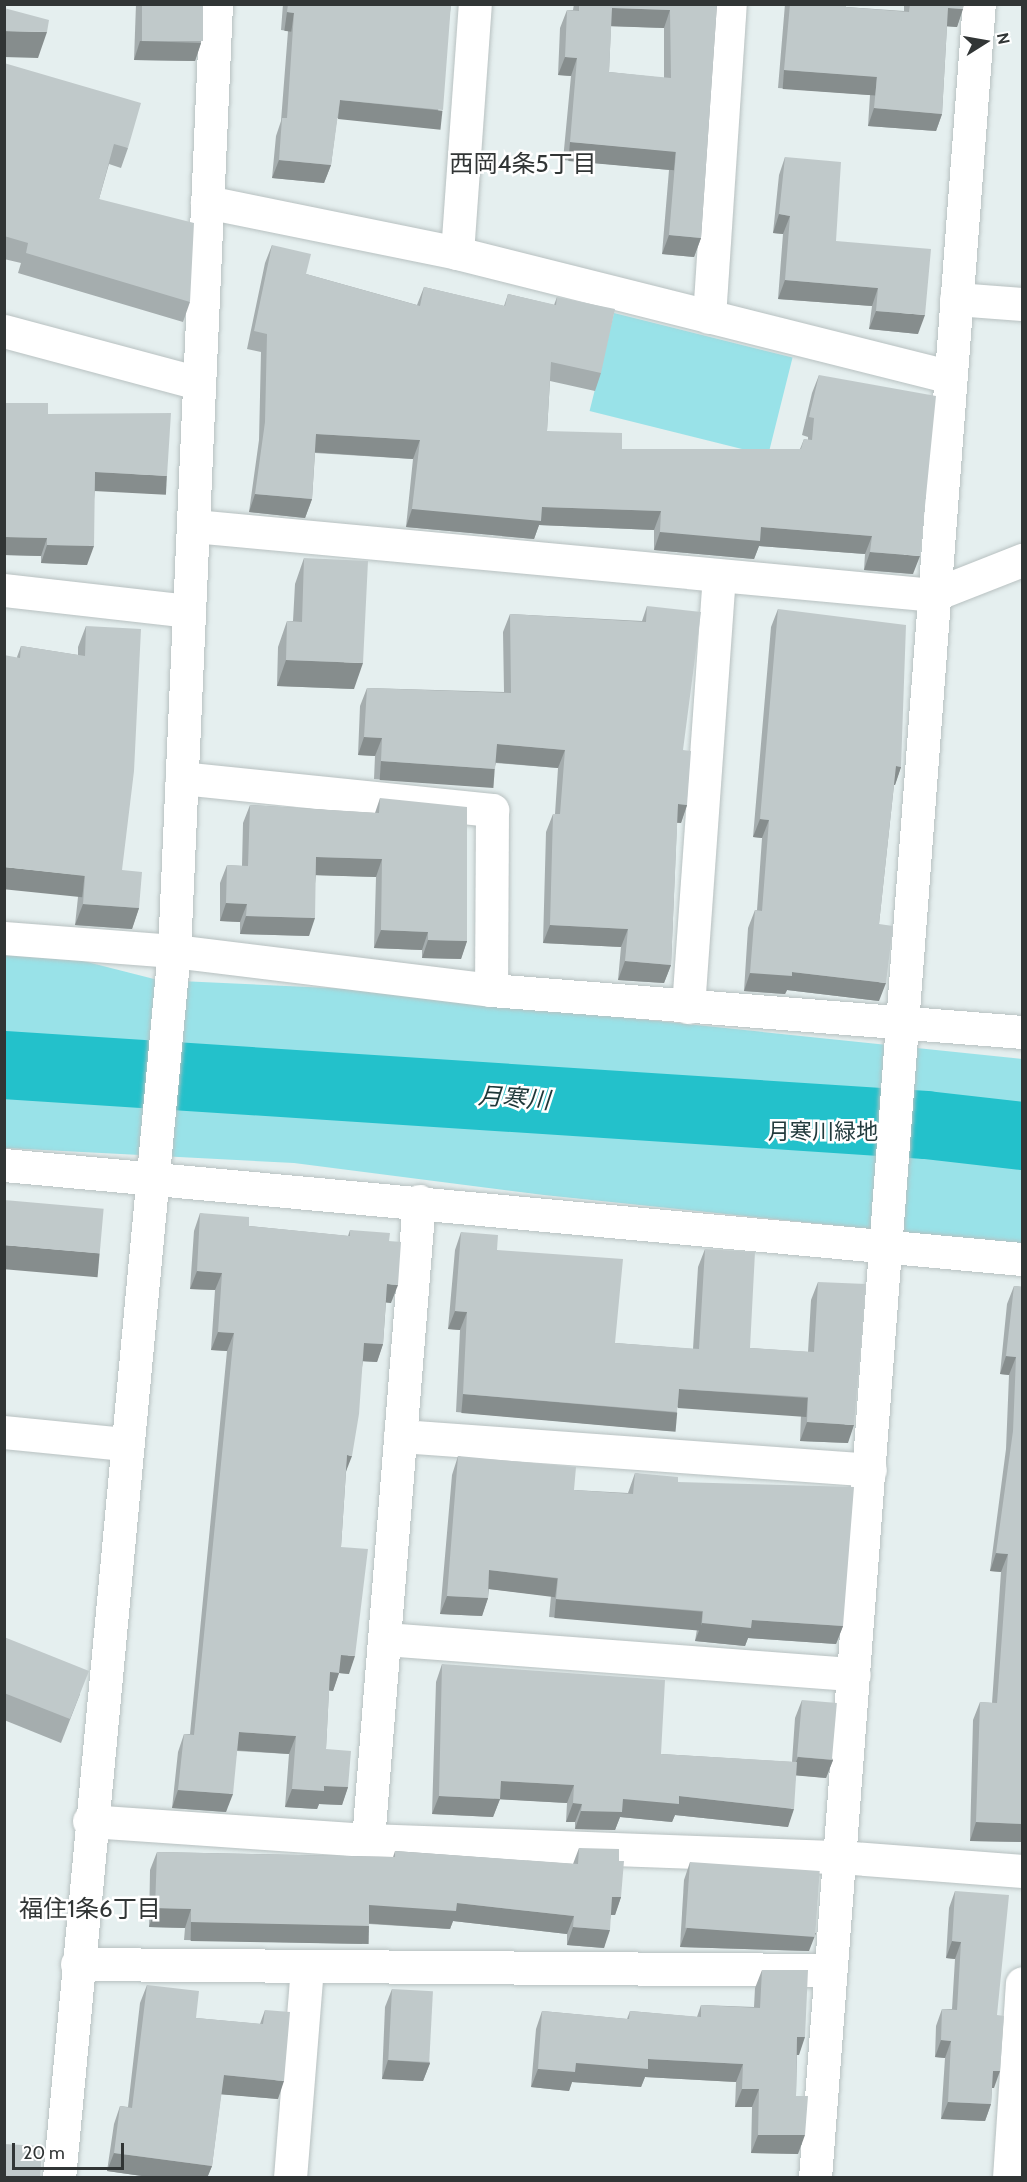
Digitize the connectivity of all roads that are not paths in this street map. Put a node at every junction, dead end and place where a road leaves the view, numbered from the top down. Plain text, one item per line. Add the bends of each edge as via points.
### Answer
1 (216, 4) edge
2 (475, 4) edge
3 (730, 4) edge
4 (979, 4) edge
5 (207, 202) junction
6 (457, 253) junction
7 (956, 299) junction
8 (1023, 304) edge
9 (709, 317) junction
10 (4, 331) edge
11 (951, 377) junction
12 (198, 383) junction
13 (194, 526) junction
14 (1023, 560) edge
15 (719, 578) junction
16 (4, 590) edge
17 (933, 595) junction
18 (189, 611) junction
19 (182, 778) junction
20 (4, 938) edge
21 (174, 951) junction
22 (491, 990) junction
23 (688, 1007) junction
24 (902, 1024) junction
25 (1023, 1032) edge
26 (4, 1165) edge
27 (149, 1177) junction
28 (419, 1201) junction
29 (886, 1247) junction
30 (1023, 1259) edge
31 (4, 1432) edge
32 (400, 1436) junction
33 (124, 1444) junction
34 (870, 1470) junction
35 (385, 1639) junction
36 (854, 1674) junction
37 (89, 1821) junction
38 (368, 1840) junction
39 (840, 1857) junction
40 (1023, 1871) edge
41 (77, 1964) junction
42 (307, 1968) junction
43 (830, 1970) junction
44 (1023, 1983) edge
45 (59, 2178) edge
46 (290, 2178) edge
47 (815, 2178) edge
48 (1009, 2178) edge

1 - 5 street
2 - 6 street
3 - 9 street
4 - 7 street
5 - 6 street
5 - 12 street
6 - 9 street
7 - 8 street
7 - 11 street
9 - 11 street
10 - 12 street
11 - 17 street
12 - 13 street
13 - 15 street
13 - 18 street
14 - 17 street
15 - 17 street
15 - 23 street
16 - 18 street
17 - 24 street
18 - 19 street
19 - 21 street
19 - 22 street via 492,810
20 - 21 street
21 - 22 street
21 - 27 street
22 - 23 street
23 - 24 street
24 - 25 street
24 - 29 street
26 - 27 street
27 - 28 street
27 - 33 street
28 - 29 street
28 - 32 street
29 - 30 street
29 - 34 street
31 - 33 street
32 - 34 street
32 - 35 street
33 - 37 street
34 - 36 street
35 - 36 street
35 - 38 street
36 - 39 street
37 - 38 street
37 - 41 street
38 - 39 street
39 - 40 street
39 - 43 street
41 - 42 street
41 - 45 street
42 - 43 street
42 - 46 street
43 - 47 street
44 - 48 street

